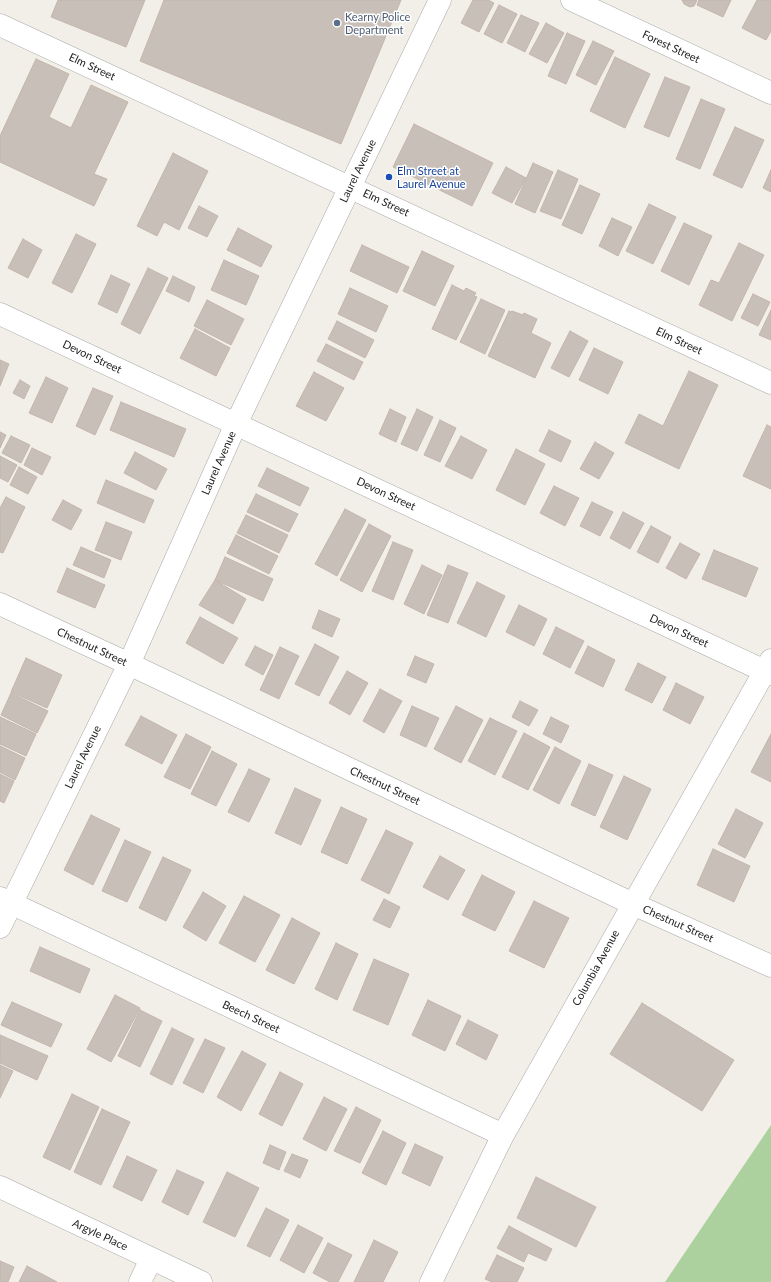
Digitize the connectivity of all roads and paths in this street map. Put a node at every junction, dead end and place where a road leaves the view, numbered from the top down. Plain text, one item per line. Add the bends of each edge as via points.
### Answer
1 (440, 0) edge
2 (572, 0) edge
3 (0, 25) edge
4 (771, 93) edge
5 (350, 187) junction
6 (0, 314) edge
7 (771, 383) edge
8 (236, 424) junction
9 (0, 604) edge
10 (129, 664) junction
11 (769, 668) edge
12 (5, 901) edge
13 (633, 904) junction
14 (0, 927) edge
15 (771, 966) edge
16 (502, 1135) junction
17 (0, 1187) edge
18 (151, 1259) junction
19 (140, 1282) edge
20 (201, 1282) edge
21 (431, 1282) edge

1 - 5 street, Laurel Avenue
2 - 4 street, Forest Street
3 - 5 street, Elm Street
5 - 7 street, Elm Street
5 - 8 street, Laurel Avenue
6 - 8 street, Devon Street
8 - 10 street, Laurel Avenue
8 - 11 street, Devon Street
9 - 10 street, Chestnut Street
10 - 12 street, Laurel Avenue
10 - 13 street, Chestnut Street
11 - 13 street, Columbia Avenue
12 - 14 street, Laurel Avenue
12 - 16 street, Beech Street
13 - 15 street, Chestnut Street
13 - 16 street, Columbia Avenue
16 - 21 street, Columbia Avenue
17 - 18 street, Argyle Place
18 - 19 street
18 - 20 street, Argyle Place

